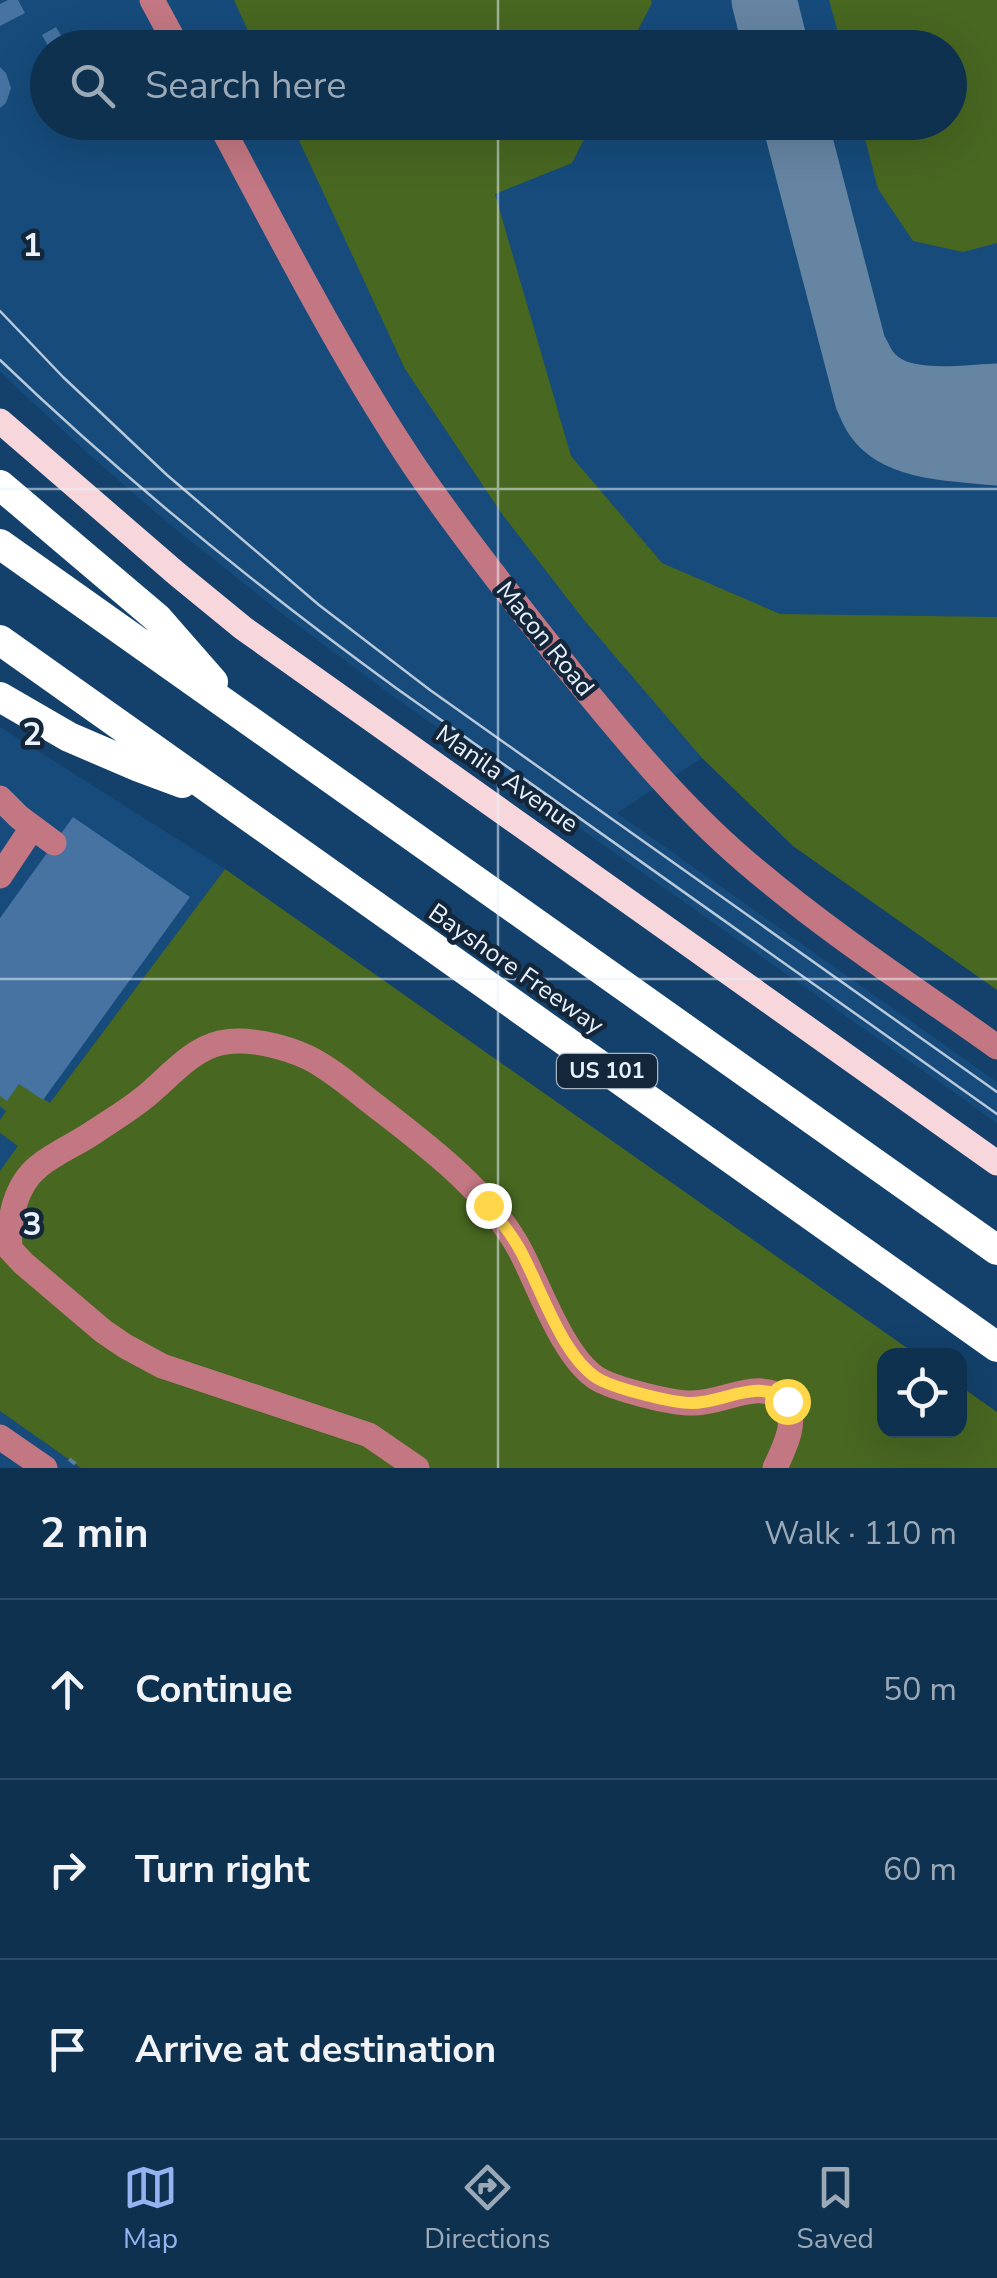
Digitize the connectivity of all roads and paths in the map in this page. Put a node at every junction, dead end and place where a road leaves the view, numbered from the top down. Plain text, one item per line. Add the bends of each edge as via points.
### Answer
1 (152, 0) edge
2 (168, 30) edge
3 (228, 140) edge
4 (0, 421) edge
5 (0, 485) edge
6 (0, 544) edge
7 (0, 640) edge
8 (0, 698) edge
9 (244, 718) junction
10 (218, 796) junction
11 (0, 798) edge
12 (32, 828) junction
13 (54, 843) dead end
14 (0, 876) edge
15 (997, 1047) edge
16 (997, 1163) edge
17 (997, 1250) edge
18 (997, 1347) edge
19 (0, 1437) edge
20 (45, 1468) edge
21 (417, 1468) edge
22 (775, 1468) edge

1 - 2 lane
3 - 15 lane, Macon Road via 417,469 600,708 758,872
4 - 16 main road, Manila Avenue via 243,628
5 - 9 highway via 158,618
6 - 9 highway, Bayshore Freeway / US 101
7 - 10 highway, Bayshore Freeway / US 101
8 - 10 highway via 69,737
9 - 17 highway, Bayshore Freeway / US 101
10 - 18 highway, Bayshore Freeway / US 101
11 - 12 lane
12 - 13 lane
12 - 14 lane
19 - 20 lane
21 - 22 lane via 369,1435 162,1366 103,1331 10,1249 10,1216 25,1181 200,1051 218,1043 285,1049 345,1082 488,1205 519,1248 567,1345 598,1379 672,1402 715,1401 757,1389 787,1401 787,1442

